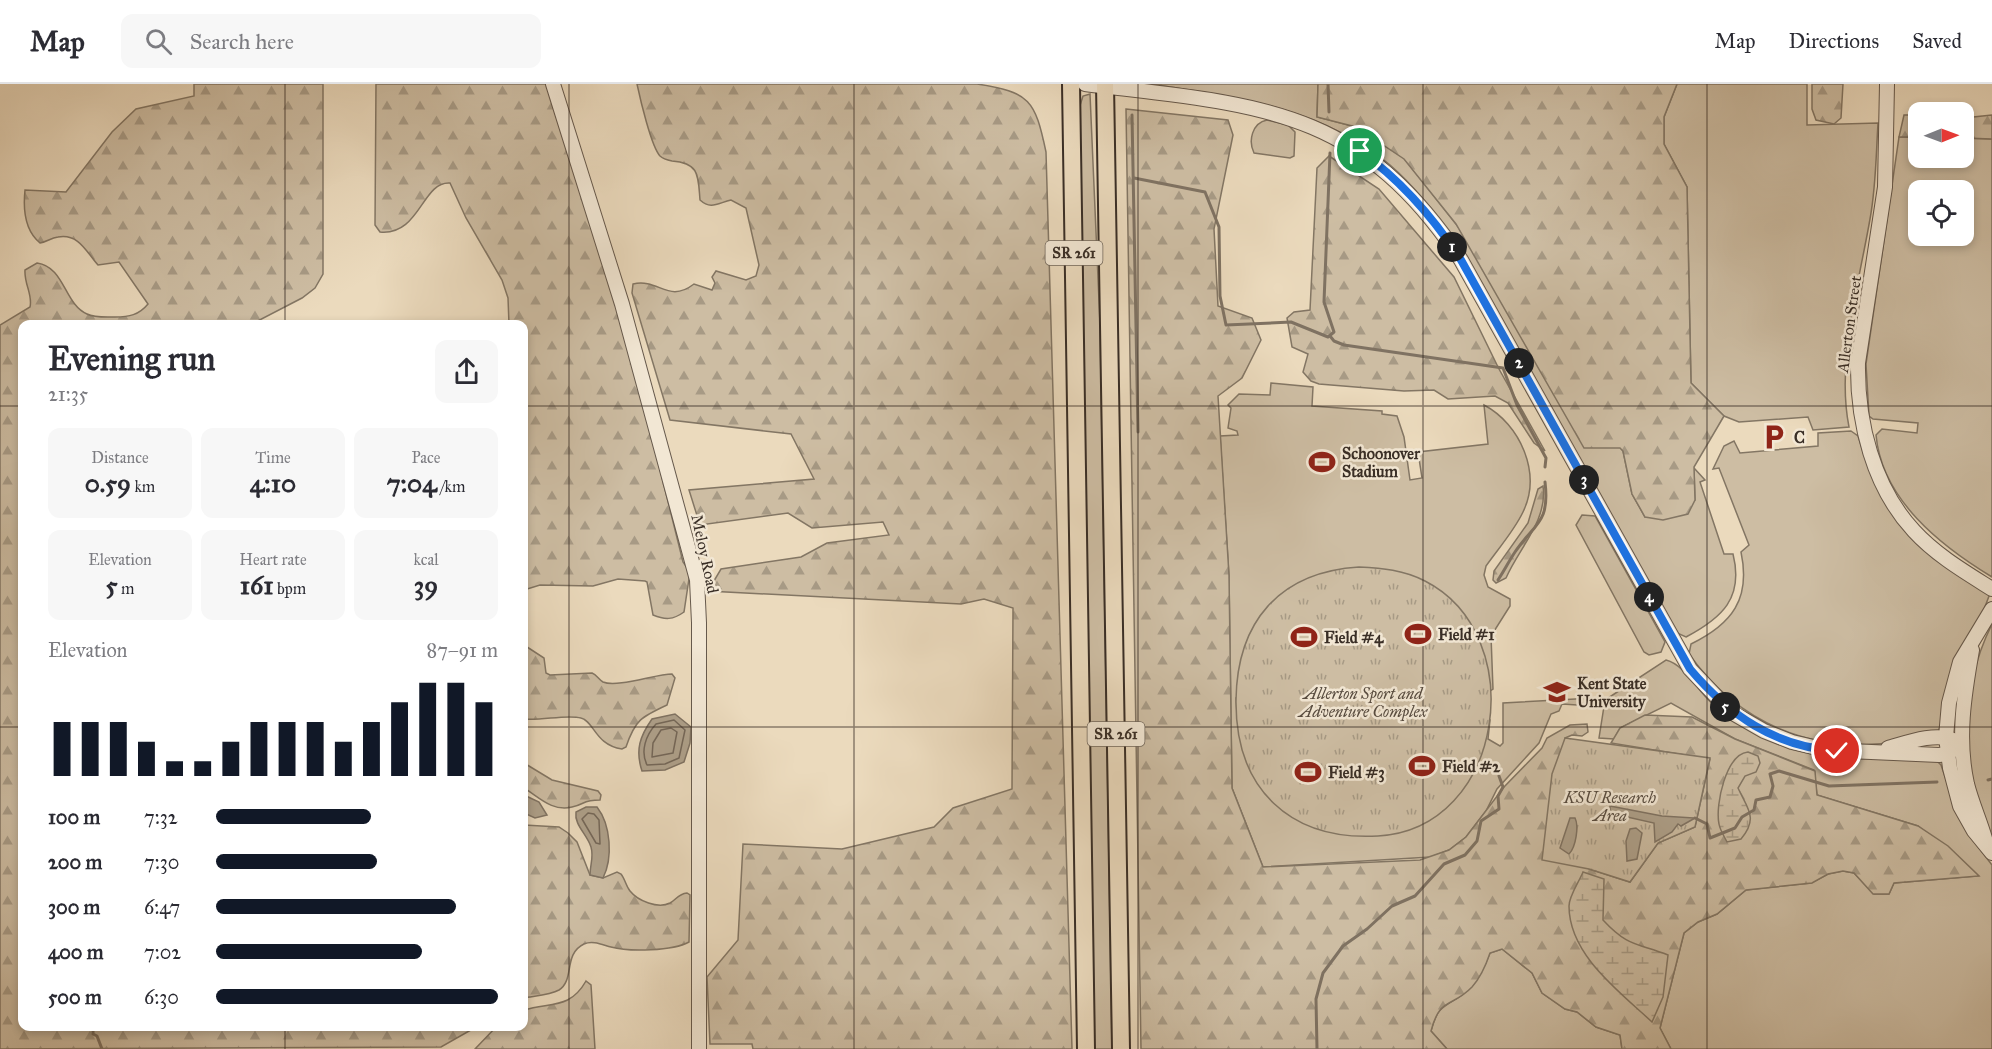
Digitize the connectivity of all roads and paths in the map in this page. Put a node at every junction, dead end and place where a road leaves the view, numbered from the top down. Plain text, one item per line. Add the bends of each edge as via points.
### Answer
1 (553, 84) edge
2 (1071, 84) edge
3 (1085, 84) edge
4 (1887, 84) edge
5 (1105, 85) edge
6 (1992, 589) edge
7 (1992, 609) edge
8 (1973, 645) junction
9 (1946, 737) junction
10 (1962, 744) junction
11 (1880, 750) junction
12 (1947, 754) junction
13 (1990, 850) edge
14 (699, 1049) edge
15 (1086, 1049) edge
16 (1121, 1049) edge

1 - 14 street, Meloy Road via 622,304 697,580
2 - 15 main road, SR 261
3 - 5 street
4 - 6 street, Allerton Street via 1885,187 1858,363 1862,418 1878,472 1900,514 1949,561
5 - 11 street via 1222,102 1280,115 1340,139 1392,176 1418,201 1461,260 1677,648 1712,695 1739,717 1792,742 1826,750
5 - 16 main road, SR 261
7 - 8 street
8 - 9 street via 1960,663 1953,684
8 - 10 street via 1965,689
9 - 10 street
9 - 11 street
9 - 12 street
10 - 12 street
10 - 13 street via 1967,783
11 - 12 street
12 - 13 street via 1960,806

